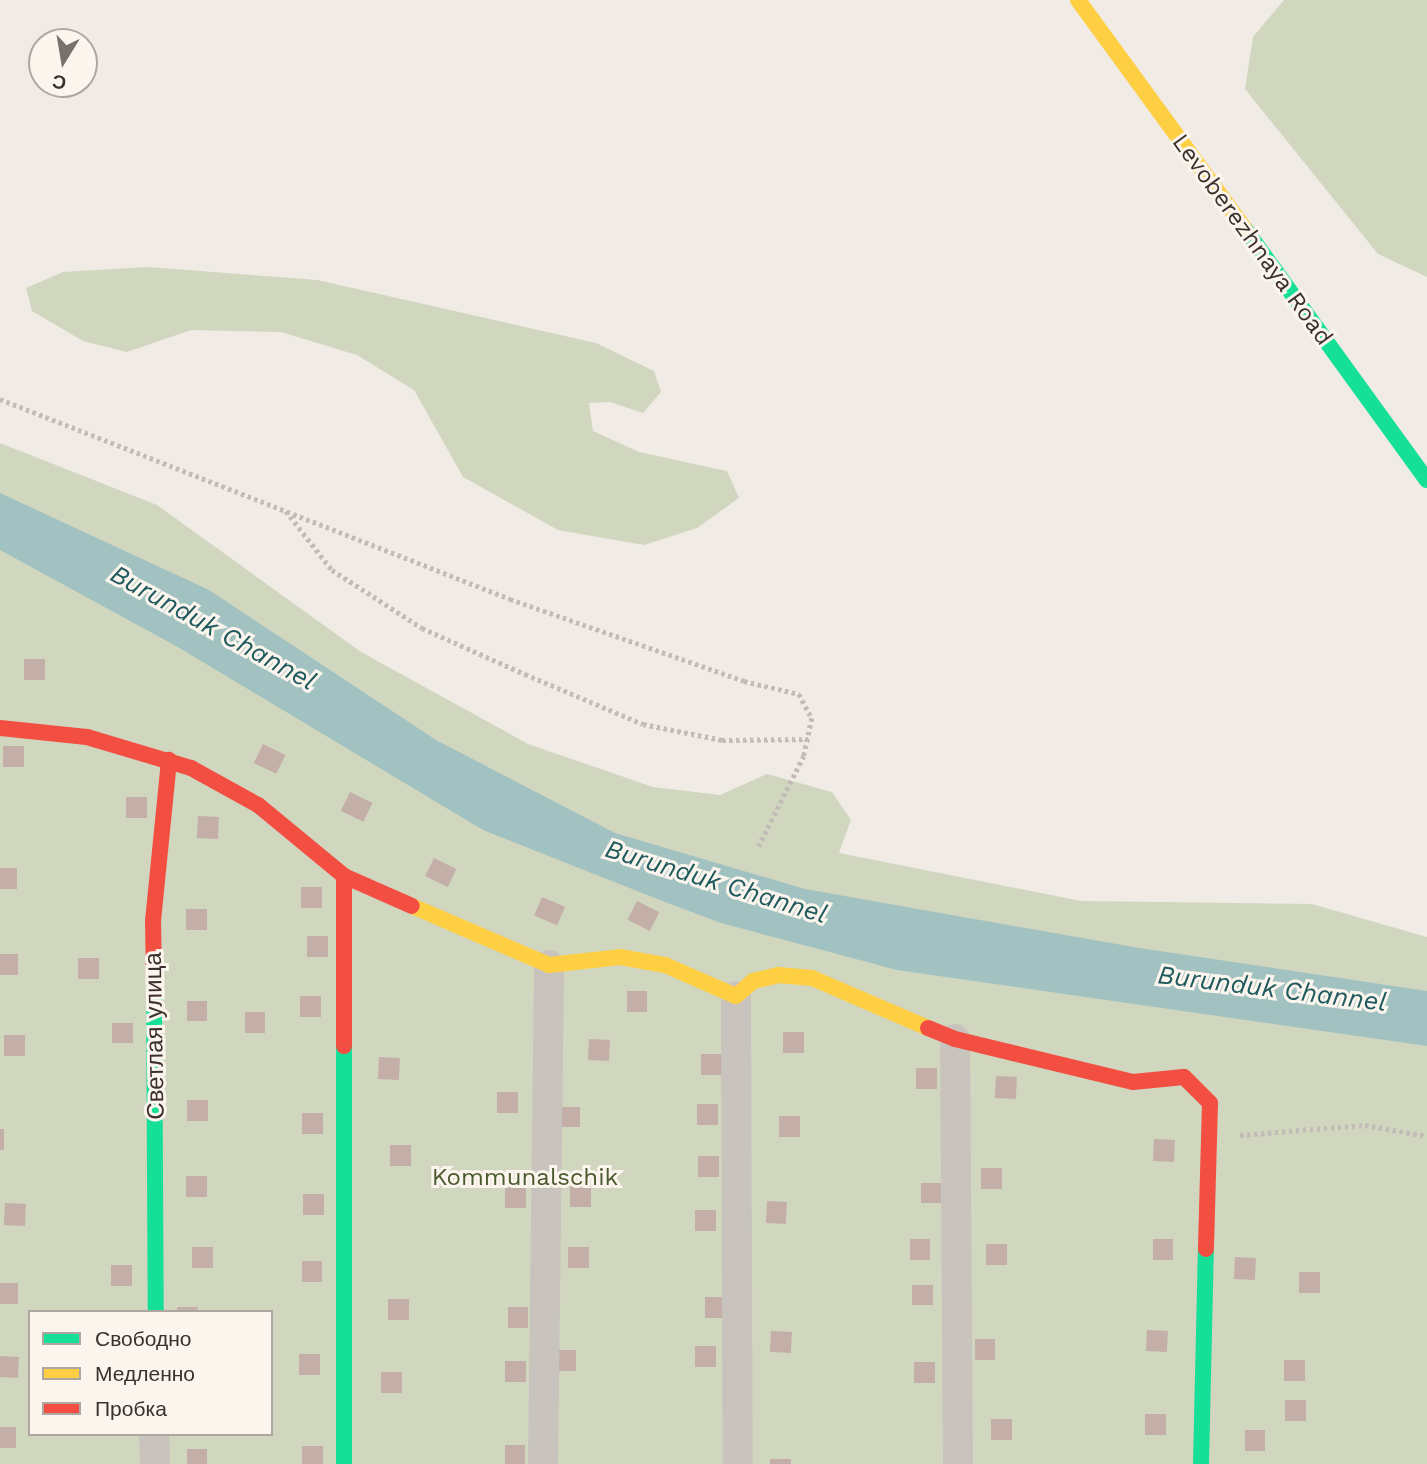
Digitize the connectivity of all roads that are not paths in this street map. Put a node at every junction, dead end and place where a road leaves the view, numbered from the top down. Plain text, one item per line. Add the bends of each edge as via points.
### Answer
1 (1078, 0) edge
2 (1427, 480) edge
3 (0, 728) edge
4 (169, 761) junction
5 (344, 876) junction
6 (549, 965) junction
7 (736, 996) junction
8 (955, 1039) junction
9 (156, 1310) edge
10 (154, 1436) edge
11 (155, 1464) edge
12 (344, 1464) edge
13 (543, 1464) edge
14 (738, 1464) edge
15 (958, 1464) edge
16 (1201, 1464) edge

1 - 2 street, Levoberezhnaya Road
3 - 4 street via 87,737
4 - 5 street via 228,786 258,805
4 - 9 street, Светлая улица via 153,921 159,1233
5 - 6 street
5 - 12 street
6 - 7 street via 620,957 665,965
6 - 13 street
7 - 8 street via 753,981 778,975 812,978
7 - 14 street
8 - 15 street
8 - 16 street via 1133,1082 1184,1077 1210,1103
10 - 11 street

